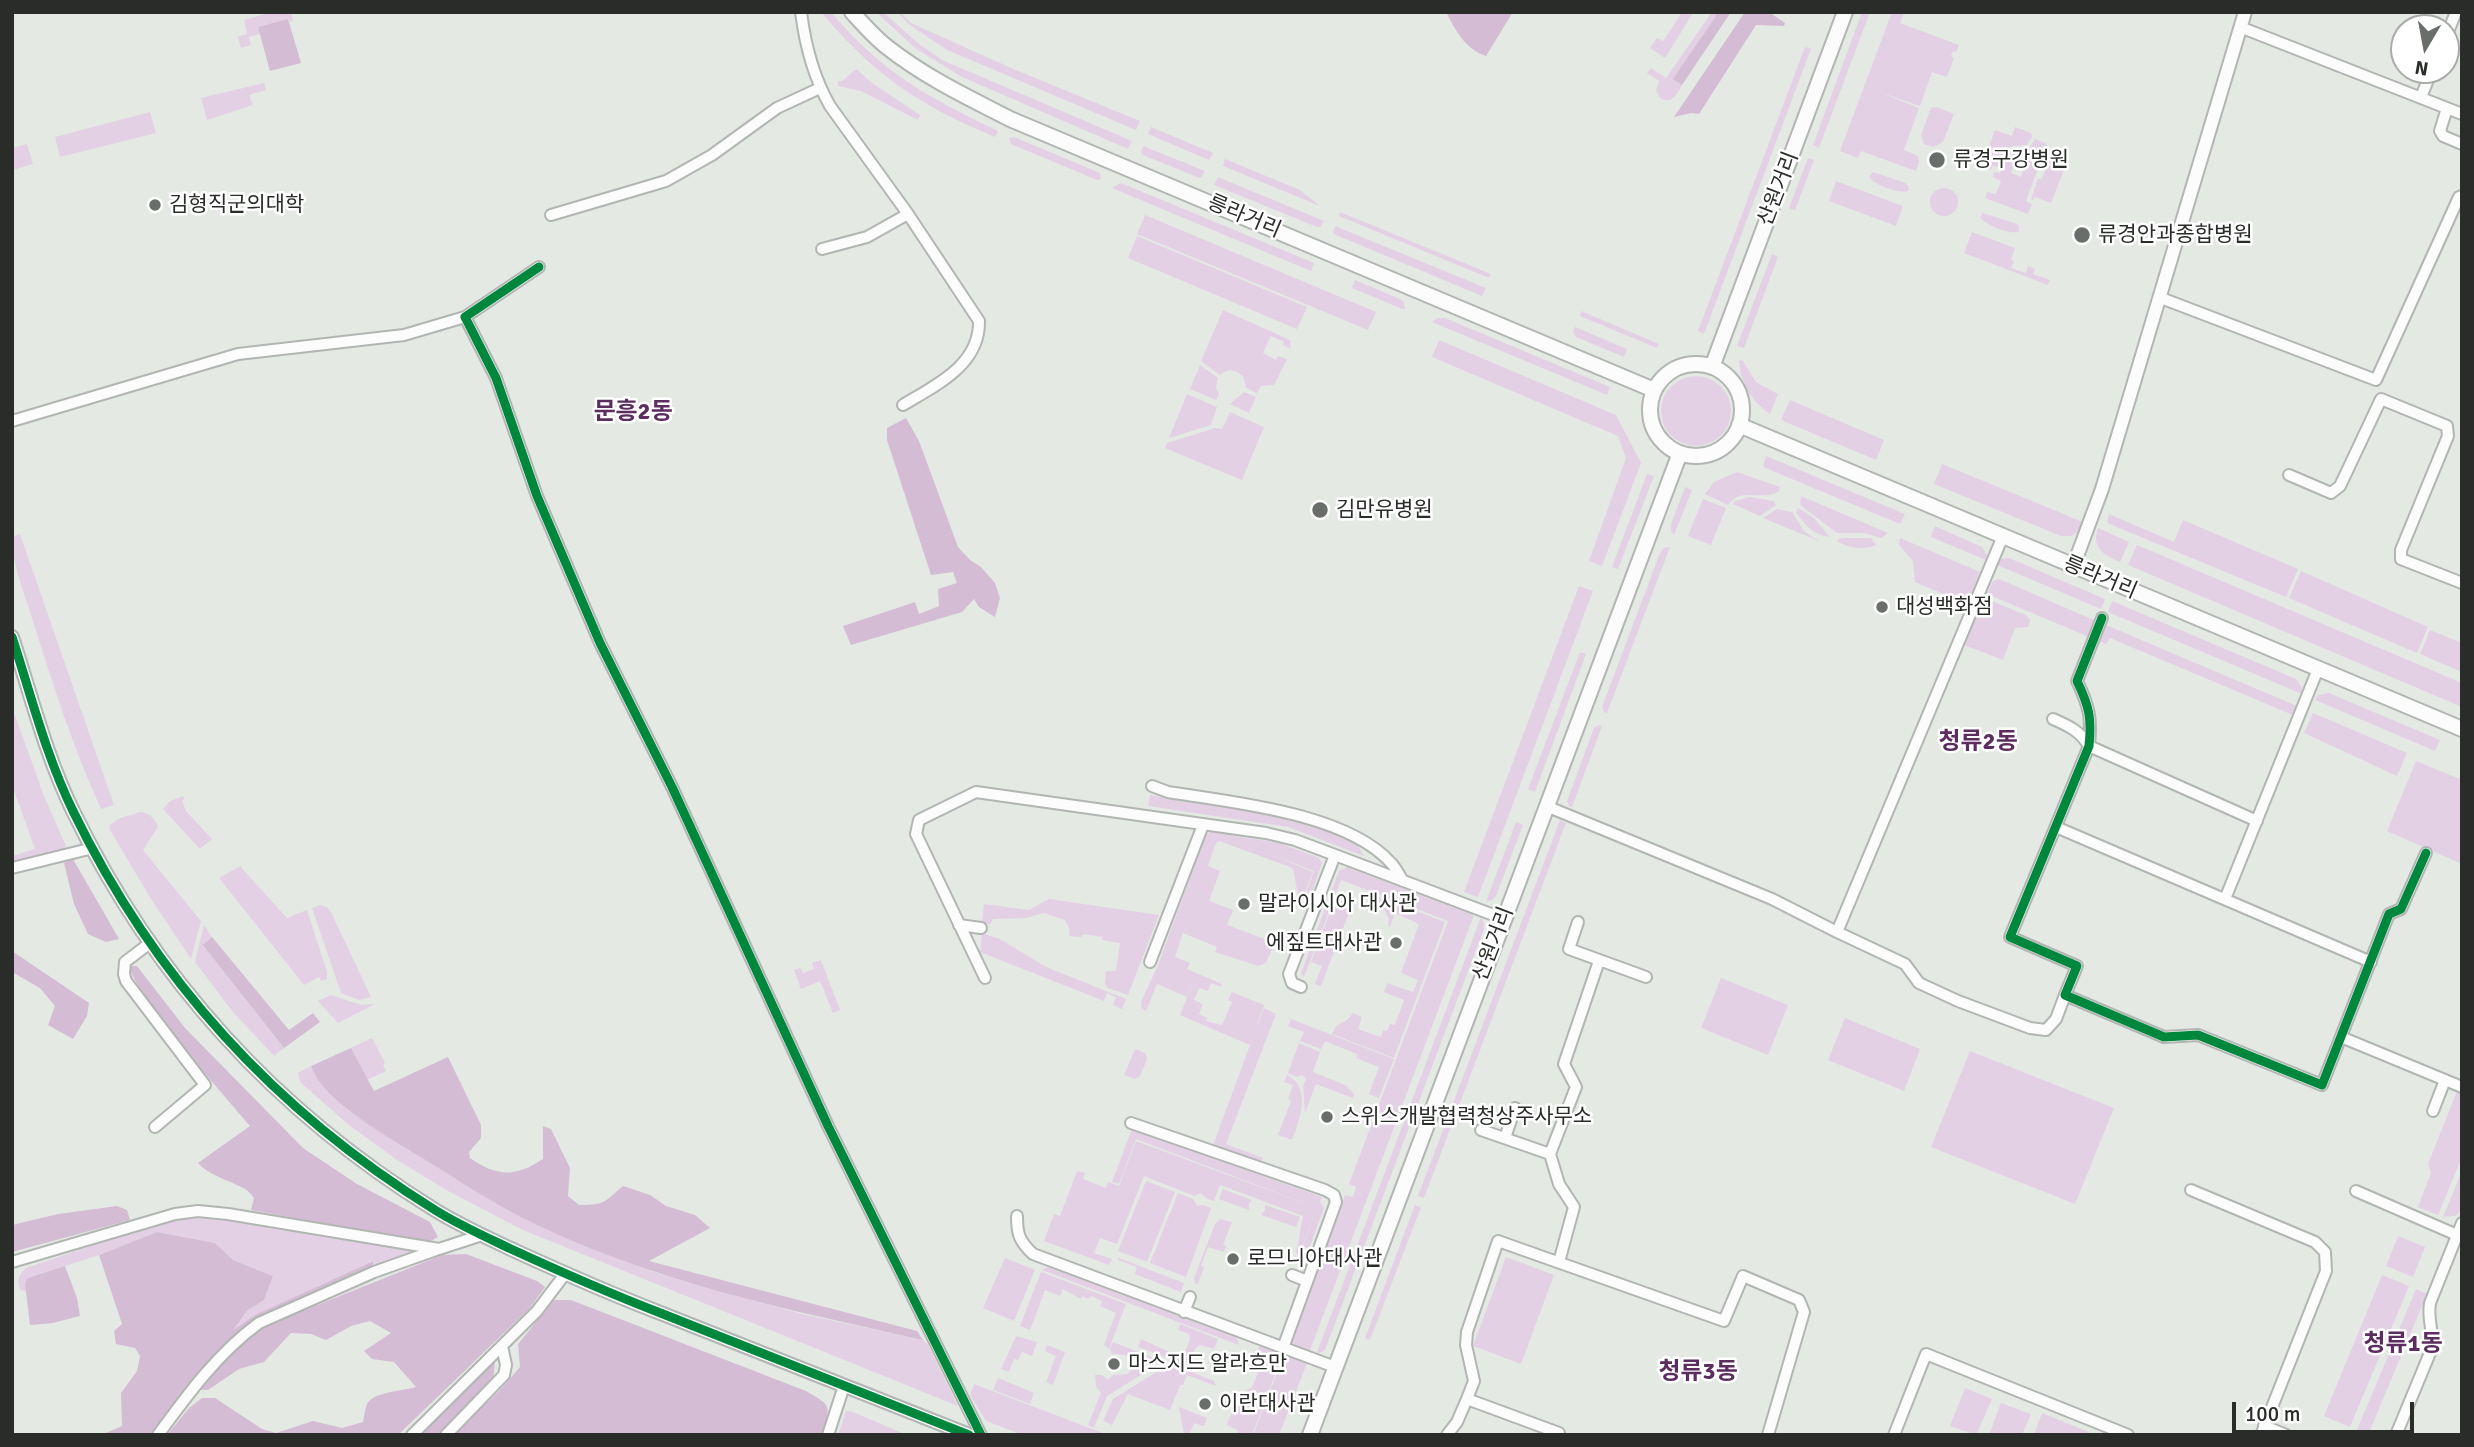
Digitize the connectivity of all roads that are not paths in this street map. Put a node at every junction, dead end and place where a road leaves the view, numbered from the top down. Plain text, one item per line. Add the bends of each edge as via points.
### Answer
1 (801, 12) edge
2 (852, 12) edge
3 (1845, 12) edge
4 (2245, 12) edge
5 (2240, 27) junction
6 (2426, 84) edge
7 (820, 88) junction
8 (2421, 97) junction
9 (2447, 108) junction
10 (2462, 114) edge
11 (2462, 144) edge
12 (2462, 196) edge
13 (908, 214) junction
14 (551, 215) dead end
15 (821, 249) dead end
16 (539, 267) dead end
17 (2161, 298) junction
18 (465, 317) junction
19 (1712, 366) junction
20 (2376, 380) junction
21 (1654, 390) junction
22 (2381, 398) junction
23 (903, 405) dead end
24 (12, 421) edge
25 (1739, 425) junction
26 (1680, 453) junction
27 (2289, 475) dead end
28 (2003, 536) junction
29 (2073, 567) junction
30 (2462, 583) edge
31 (2102, 618) dead end
32 (12, 637) edge
33 (2318, 669) junction
34 (2053, 719) dead end
35 (2462, 729) edge
36 (2089, 746) junction
37 (1153, 786) dead end
38 (1074, 805) junction
39 (1546, 806) junction
40 (1071, 818) dead end
41 (2257, 821) junction
42 (1203, 825) junction
43 (2056, 827) junction
44 (93, 848) junction
45 (2426, 853) dead end
46 (1335, 855) junction
47 (12, 868) edge
48 (1403, 881) junction
49 (2225, 899) junction
50 (1301, 903) dead end
51 (1314, 908) junction
52 (1504, 919) junction
53 (1578, 922) dead end
54 (959, 925) junction
55 (981, 928) dead end
56 (1837, 932) junction
57 (150, 943) junction
58 (1599, 961) junction
59 (1150, 962) dead end
60 (2371, 962) junction
61 (985, 978) dead end
62 (1646, 978) dead end
63 (1301, 987) dead end
64 (2065, 995) junction
65 (2341, 1037) junction
66 (2445, 1080) junction
67 (2462, 1087) edge
68 (1515, 1108) dead end
69 (2433, 1111) dead end
70 (1131, 1123) dead end
71 (155, 1127) dead end
72 (1481, 1130) dead end
73 (1505, 1138) junction
74 (1550, 1154) junction
75 (2191, 1190) dead end
76 (2356, 1191) dead end
77 (1017, 1216) dead end
78 (2462, 1223) edge
79 (2457, 1235) junction
80 (482, 1236) junction
81 (439, 1249) junction
82 (1042, 1257) junction
83 (12, 1262) edge
84 (1559, 1262) junction
85 (1037, 1269) dead end
86 (565, 1274) junction
87 (1292, 1275) dead end
88 (1307, 1281) junction
89 (1190, 1297) dead end
90 (1184, 1312) junction
91 (1248, 1335) junction
92 (502, 1346) junction
93 (1244, 1347) dead end
94 (1283, 1348) junction
95 (1335, 1367) junction
96 (844, 1386) junction
97 (1467, 1399) junction
98 (2262, 1430) edge
99 (1560, 1434) edge
100 (158, 1435) edge
101 (412, 1435) edge
102 (446, 1435) edge
103 (828, 1435) edge
104 (969, 1435) edge
105 (981, 1435) edge
106 (1310, 1435) edge
107 (1447, 1435) edge
108 (1768, 1435) edge
109 (1894, 1435) edge
110 (2128, 1435) edge
111 (2286, 1435) edge
112 (2396, 1435) edge

1 - 7 street
2 - 21 main road, 릉라거리 via 919,70 1010,118
3 - 19 main road, 산원거리
4 - 5 street
5 - 8 street
5 - 17 street
6 - 8 street
7 - 13 street
7 - 14 street via 777,108 712,155 666,181
8 - 9 street
9 - 10 street
9 - 11 street via 2440,131
12 - 20 street
13 - 15 street via 867,237
13 - 23 street via 979,321 979,337 964,363
16 - 18 street
17 - 20 street
17 - 29 street
18 - 24 street via 404,334 238,354
18 - 105 street via 496,377 537,496 600,643 672,787 823,1116
19 - 21 main road via 1681,366
19 - 25 main road via 1723,372 1740,396
20 - 22 street
21 - 26 main road via 1649,412 1653,426 1660,439
22 - 27 street via 2340,485 2331,493
22 - 30 street via 2447,426 2448,436 2401,559
25 - 26 main road via 1733,437 1712,453
25 - 28 main road, 릉라거리
26 - 39 main road, 산원거리
28 - 29 main road, 릉라거리
28 - 56 street
29 - 33 main road, 릉라거리
31 - 36 street via 2077,681 2089,706
32 - 44 street via 47,747
33 - 35 main road, 릉라거리
33 - 41 street
34 - 36 street via 2074,729
36 - 41 street
36 - 43 street
37 - 48 street via 1290,812 1347,833 1391,862
38 - 40 street
38 - 42 street
38 - 54 street via 976,792 919,820 916,834
39 - 52 main road, 산원거리
39 - 56 street via 1772,899
41 - 49 street
42 - 46 street via 1275,835
42 - 59 street
43 - 49 street
43 - 64 street via 2010,937 2077,966
44 - 47 street
44 - 57 street
45 - 60 street via 2401,909 2389,914
46 - 48 street
46 - 51 street
48 - 52 street
49 - 60 street
50 - 51 street
51 - 63 street via 1289,974 1292,983
52 - 95 main road, 산원거리
53 - 58 street via 1569,949
54 - 55 street
54 - 61 street
56 - 64 street via 1905,964 1919,983 2030,1028 2046,1030 2056,1019
57 - 71 street via 125,962 126,981 205,1085
57 - 80 street via 192,1000 288,1102 367,1166
58 - 62 street
58 - 74 street via 1564,1065 1576,1087
60 - 65 street
64 - 65 street via 2164,1037 2198,1035 2322,1085
65 - 66 street
66 - 67 street
66 - 69 street
68 - 73 street
70 - 88 street via 1328,1184 1336,1202
72 - 73 street
73 - 74 street
74 - 84 street via 1559,1184 1574,1208
75 - 98 street via 2315,1242 2325,1252 2326,1271
76 - 79 street
77 - 82 street via 1021,1243
78 - 79 street
79 - 112 street via 2430,1303 2432,1348
80 - 81 street
80 - 86 street
81 - 83 street via 198,1211
81 - 100 street via 259,1323 195,1385
82 - 85 street
82 - 90 street
84 - 97 street via 1498,1241 1467,1332 1474,1381
84 - 108 street via 1724,1321 1743,1276 1799,1300 1804,1312
86 - 92 street
86 - 96 street
87 - 88 street
88 - 94 street
89 - 90 street
90 - 91 street
91 - 93 street
91 - 94 street
92 - 101 street
92 - 102 street via 504,1375
94 - 95 street
95 - 106 main road, 산원거리
96 - 103 street
96 - 104 street
97 - 99 street
97 - 107 street
98 - 111 street
109 - 110 street via 1926,1354

